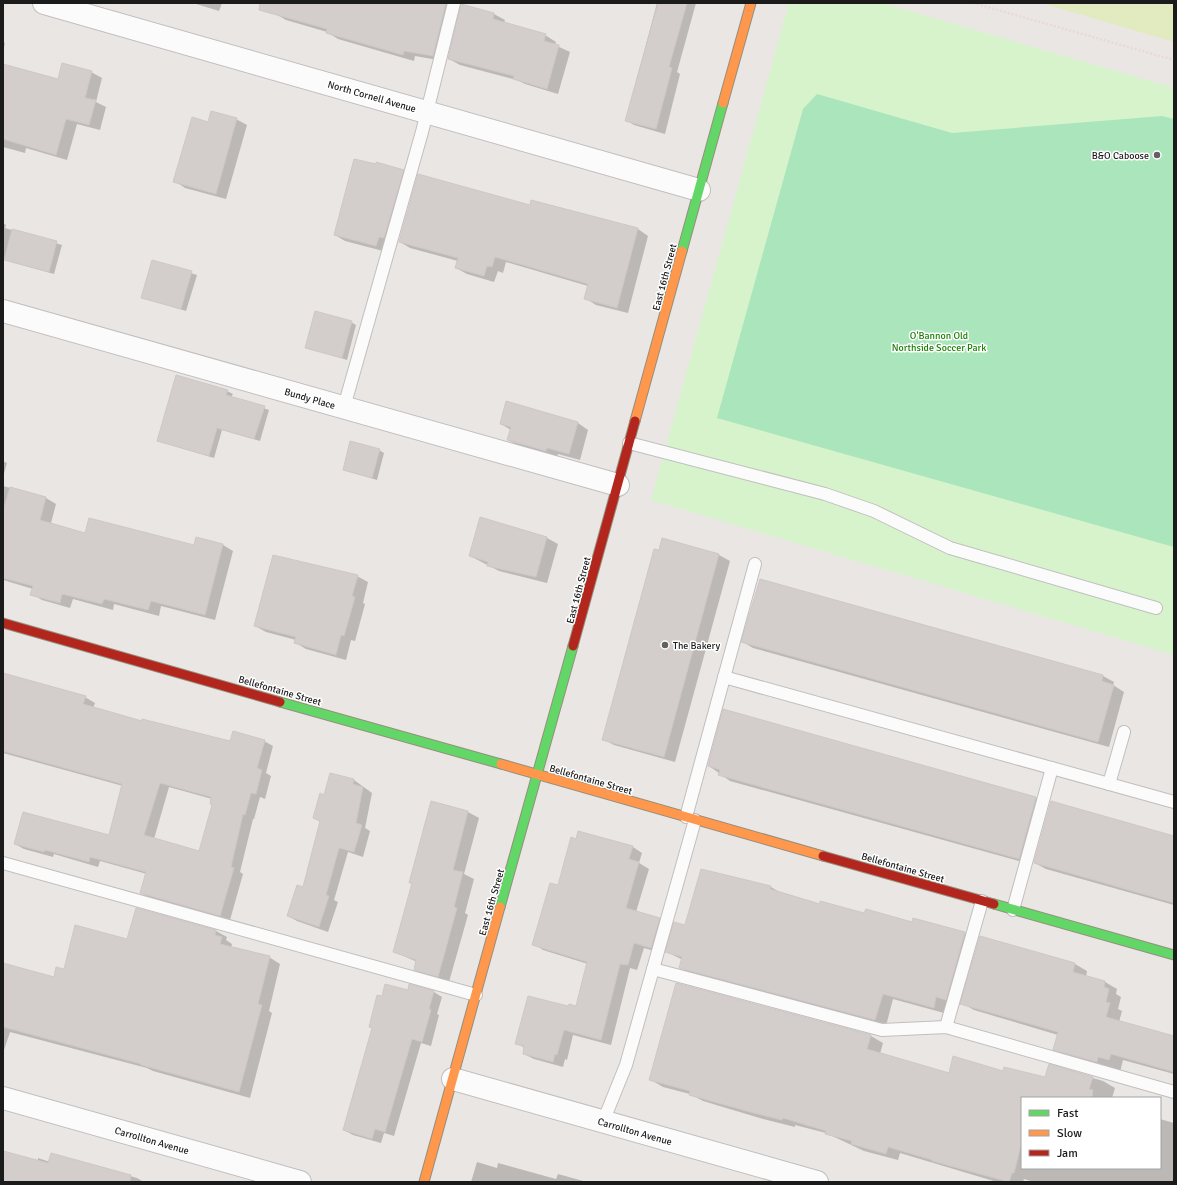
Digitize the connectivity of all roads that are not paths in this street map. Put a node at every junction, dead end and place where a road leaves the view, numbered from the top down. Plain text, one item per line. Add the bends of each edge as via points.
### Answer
1 (44, 3) edge
2 (454, 3) edge
3 (751, 3) edge
4 (428, 112) junction
5 (699, 190) junction
6 (3, 311) edge
7 (344, 407) junction
8 (629, 443) junction
9 (618, 485) junction
10 (755, 564) dead end
11 (1156, 608) dead end
12 (3, 623) edge
13 (724, 677) junction
14 (1124, 732) dead end
15 (1052, 768) junction
16 (538, 775) junction
17 (1109, 784) junction
18 (1174, 802) edge
19 (690, 818) junction
20 (3, 863) edge
21 (982, 901) junction
22 (1013, 910) junction
23 (1174, 955) edge
24 (653, 969) junction
25 (476, 995) junction
26 (946, 1027) junction
27 (453, 1079) junction
28 (1174, 1092) edge
29 (3, 1098) edge
30 (603, 1122) junction
31 (300, 1182) edge
32 (424, 1182) edge
33 (817, 1182) edge

1 - 4 street, North Cornell Avenue
2 - 4 lane
3 - 5 main road, East 16th Street
4 - 5 street, North Cornell Avenue
4 - 7 lane
5 - 8 main road, East 16th Street
6 - 7 street, Bundy Place
7 - 9 street, Bundy Place
8 - 9 main road, East 16th Street
8 - 11 lane via 824,494 874,511 950,548
9 - 16 main road, East 16th Street
10 - 13 lane
12 - 16 main road, Bellefontaine Street
13 - 15 lane
13 - 19 lane
14 - 17 lane
15 - 17 lane
15 - 22 lane
16 - 19 main road, Bellefontaine Street
16 - 25 main road, East 16th Street
17 - 18 lane
19 - 21 main road, Bellefontaine Street
19 - 24 lane
20 - 25 lane
21 - 22 main road, Bellefontaine Street
21 - 26 lane
22 - 23 main road, Bellefontaine Street
24 - 26 lane via 882,1030
24 - 30 lane via 626,1065
25 - 27 main road, East 16th Street
26 - 28 lane
27 - 30 street, Carrollton Avenue
27 - 32 main road, East 16th Street
29 - 31 street, Carrollton Avenue
30 - 33 street, Carrollton Avenue

